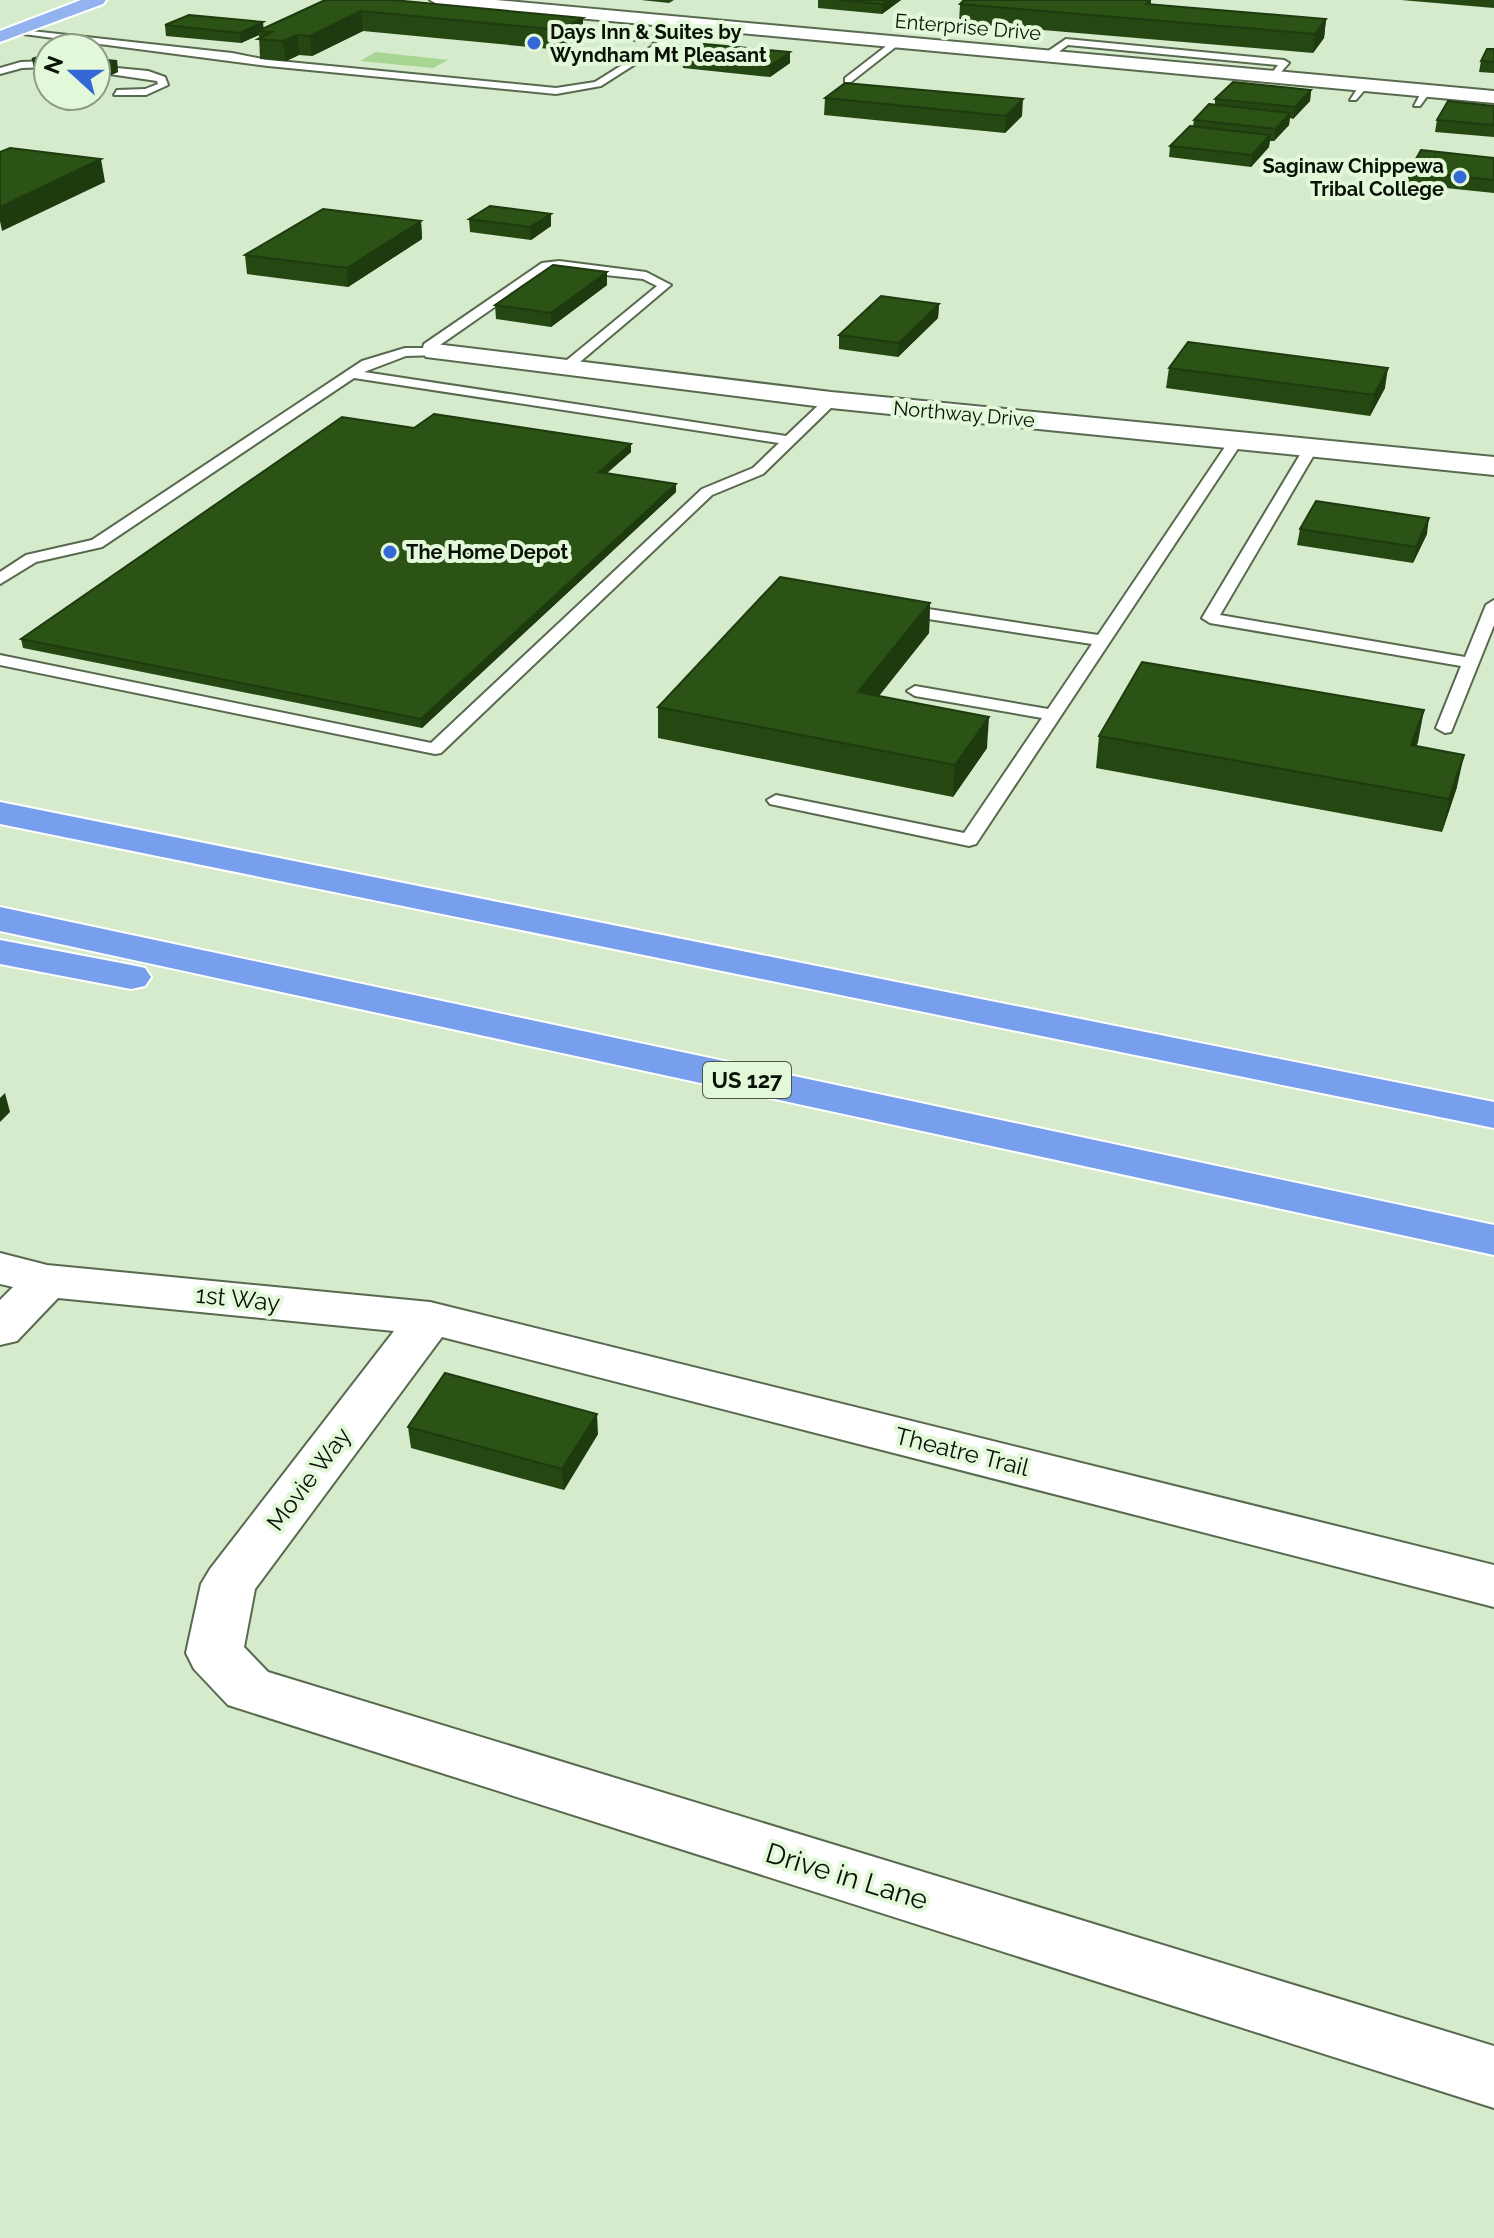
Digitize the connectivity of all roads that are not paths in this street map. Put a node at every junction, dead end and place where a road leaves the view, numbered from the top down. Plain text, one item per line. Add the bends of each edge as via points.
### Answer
1 (97, 0) edge
2 (439, 0) edge
3 (694, 24) junction
4 (562, 30) edge
5 (7, 35) edge
6 (668, 40) junction
7 (897, 42) junction
8 (246, 49) edge
9 (232, 56) junction
10 (32, 65) edge
11 (0, 71) edge
12 (112, 71) edge
13 (848, 80) edge
14 (117, 93) dead end
15 (1494, 97) edge
16 (435, 352) junction
17 (563, 369) junction
18 (351, 374) junction
19 (831, 401) junction
20 (790, 441) junction
21 (1236, 441) junction
22 (1494, 447) edge
23 (1311, 448) junction
24 (1494, 456) edge
25 (1494, 466) edge
26 (0, 579) edge
27 (1494, 605) edge
28 (892, 608) edge
29 (1102, 641) junction
30 (0, 660) edge
31 (1471, 663) junction
32 (915, 691) dead end
33 (1053, 715) junction
34 (1445, 728) dead end
35 (776, 800) dead end
36 (0, 813) edge
37 (0, 919) edge
38 (0, 952) edge
39 (458, 1019) junction
40 (1494, 1115) edge
41 (1494, 1240) edge
42 (0, 1268) edge
43 (47, 1281) junction
44 (430, 1318) junction
45 (0, 1329) edge
46 (1494, 1586) edge
47 (214, 1653) joint
48 (1494, 2077) edge

1 - 5 highway
2 - 3 street, Enterprise Drive
3 - 6 lane
3 - 7 street, Enterprise Drive
4 - 6 lane
5 - 9 lane
6 - 9 lane via 598,84 556,91
7 - 13 lane
7 - 15 street, Enterprise Drive via 1274,77 1422,97
8 - 9 lane
10 - 11 lane
12 - 14 lane via 162,79 163,85 146,92
16 - 17 street, Northway Drive
16 - 17 lane via 429,347 546,266 646,276 665,285
16 - 18 lane via 385,357
17 - 19 street, Northway Drive
18 - 20 lane
18 - 26 lane via 97,544 31,558
19 - 20 lane
19 - 21 street, Northway Drive
20 - 30 lane via 758,471 707,492 435,749
21 - 23 street, Northway Drive
21 - 29 lane
22 - 24 street
23 - 25 street, Northway Drive
23 - 31 lane via 1210,618
27 - 31 lane
28 - 29 lane
29 - 33 lane
31 - 34 lane
32 - 33 lane
33 - 35 lane via 969,840
36 - 40 highway
37 - 39 highway, US 127
38 - 39 highway via 195,989
39 - 41 highway, US 127
42 - 43 street, 1st Way
43 - 44 street, 1st Way
43 - 45 street
44 - 46 street, Theatre Trail
44 - 47 street, Movie Way via 229,1584
47 - 48 street, Drive in Lane via 248,1689

